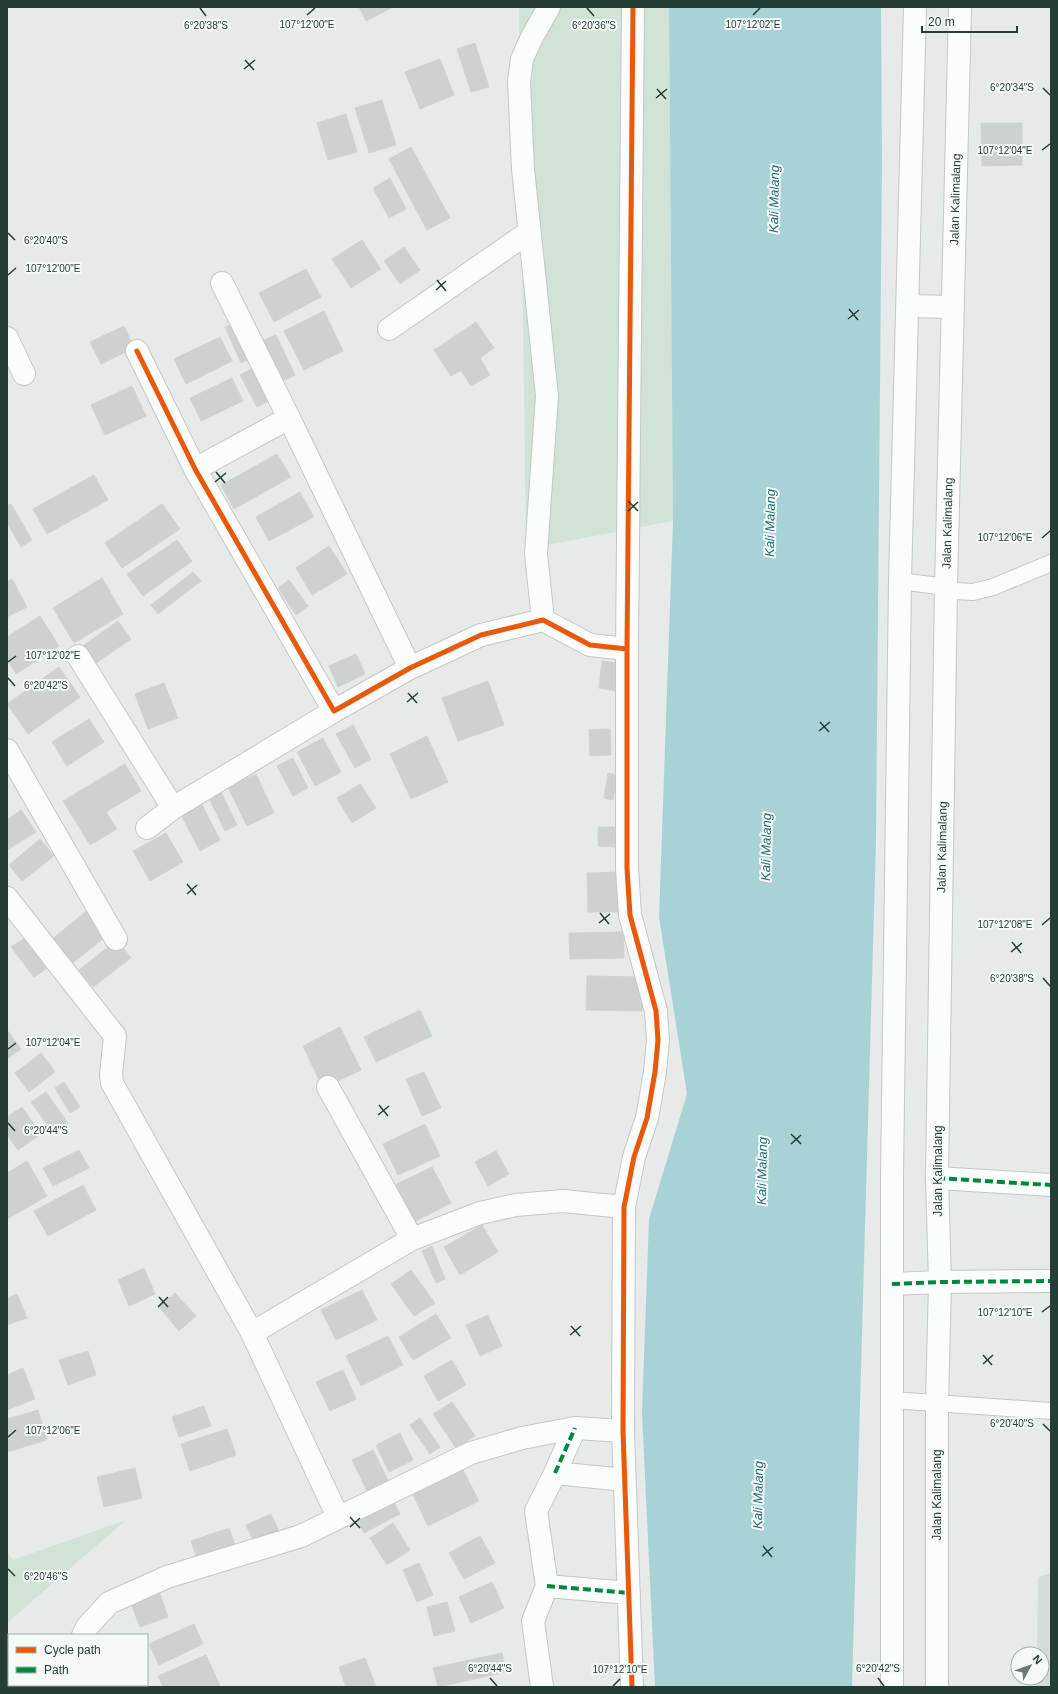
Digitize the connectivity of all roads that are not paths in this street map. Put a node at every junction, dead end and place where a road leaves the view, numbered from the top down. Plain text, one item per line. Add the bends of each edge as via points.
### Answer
1 (549, 7) edge
2 (633, 7) edge
3 (915, 7) edge
4 (960, 7) edge
5 (529, 232) junction
6 (222, 283) dead end
7 (908, 306) junction
8 (953, 307) junction
9 (389, 329) dead end
10 (7, 338) edge
11 (137, 350) dead end
12 (24, 374) dead end
13 (289, 418) junction
14 (195, 469) junction
15 (1051, 563) edge
16 (900, 581) junction
17 (946, 587) junction
18 (543, 620) junction
19 (627, 649) junction
20 (78, 656) dead end
21 (410, 668) junction
22 (334, 711) junction
23 (7, 750) edge
24 (173, 808) junction
25 (147, 828) dead end
26 (7, 898) edge
27 (116, 939) dead end
28 (328, 1087) dead end
29 (937, 1178) junction
30 (1051, 1185) edge
31 (624, 1207) junction
32 (412, 1240) junction
33 (1051, 1281) edge
34 (940, 1282) junction
35 (892, 1284) junction
36 (252, 1333) junction
37 (892, 1400) junction
38 (937, 1403) junction
39 (1051, 1411) edge
40 (575, 1428) junction
41 (623, 1432) junction
42 (555, 1473) junction
43 (625, 1480) junction
44 (338, 1517) junction
45 (547, 1586) junction
46 (629, 1593) junction
47 (84, 1634) edge
48 (542, 1687) edge
49 (632, 1687) edge
50 (892, 1687) edge
51 (937, 1687) edge

1 - 5 street via 522,59 519,82
2 - 19 street
3 - 7 street
4 - 8 street, Jalan Kalimalang
5 - 9 street
5 - 18 street via 547,396 536,554
6 - 13 street
7 - 8 street
7 - 16 street
8 - 17 street, Jalan Kalimalang
10 - 12 street
11 - 14 street
13 - 14 street
13 - 21 street
14 - 22 street
15 - 17 lane via 993,587 973,592 954,591
16 - 17 lane
16 - 35 street
17 - 29 street, Jalan Kalimalang
18 - 19 street via 590,645
18 - 21 street via 481,635
19 - 31 street via 627,868 630,915 656,1011 658,1040 647,1118 634,1157
20 - 24 street
21 - 22 street
22 - 24 street
23 - 27 street
24 - 25 street
26 - 36 street via 115,1036 112,1083
28 - 32 street
29 - 30 street
29 - 34 street, Jalan Kalimalang
31 - 32 street via 563,1200 516,1205 480,1212
31 - 41 street
32 - 36 street
33 - 34 street
34 - 35 street
34 - 38 street, Jalan Kalimalang
35 - 37 street
36 - 44 street
37 - 38 lane
37 - 50 street
38 - 39 lane
38 - 51 street, Jalan Kalimalang
40 - 41 street
40 - 42 street
40 - 44 street via 522,1438 472,1452
41 - 43 street
42 - 43 street
42 - 45 street via 536,1511
43 - 46 street
44 - 47 street via 301,1536 168,1577 109,1603
45 - 46 street
45 - 48 street via 533,1621
46 - 49 street

